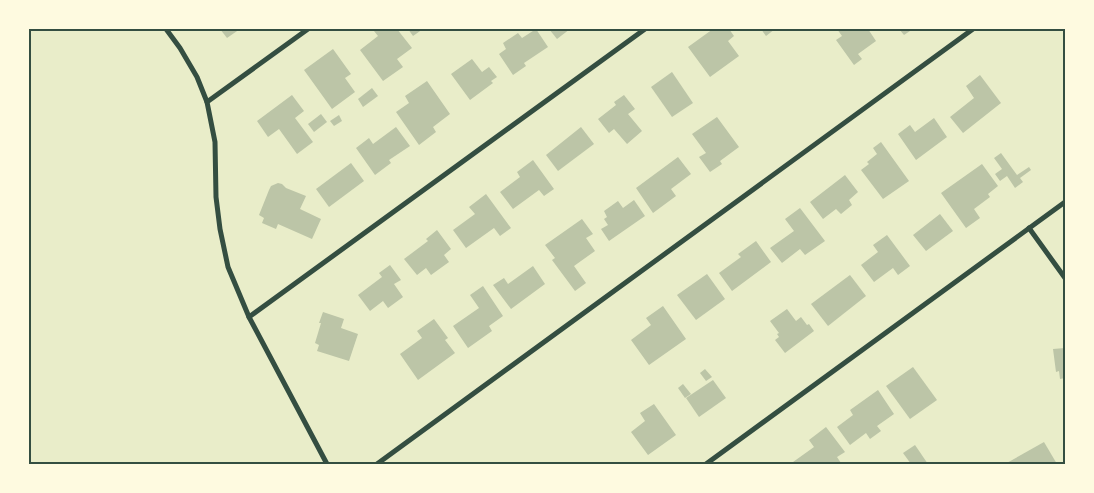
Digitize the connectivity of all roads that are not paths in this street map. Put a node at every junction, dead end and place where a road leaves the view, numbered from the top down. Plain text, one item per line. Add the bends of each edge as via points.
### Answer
1 (166, 29) edge
2 (308, 29) edge
3 (645, 29) edge
4 (973, 29) edge
5 (207, 102) junction
6 (1065, 202) edge
7 (1028, 228) junction
8 (1065, 278) edge
9 (249, 317) junction
10 (327, 464) edge
11 (377, 464) edge
12 (706, 464) edge

1 - 5 street via 197,77
2 - 5 street
3 - 9 street
4 - 11 street
5 - 9 street via 216,142 220,229 228,267
6 - 7 street
7 - 8 street
7 - 12 street
9 - 10 street

